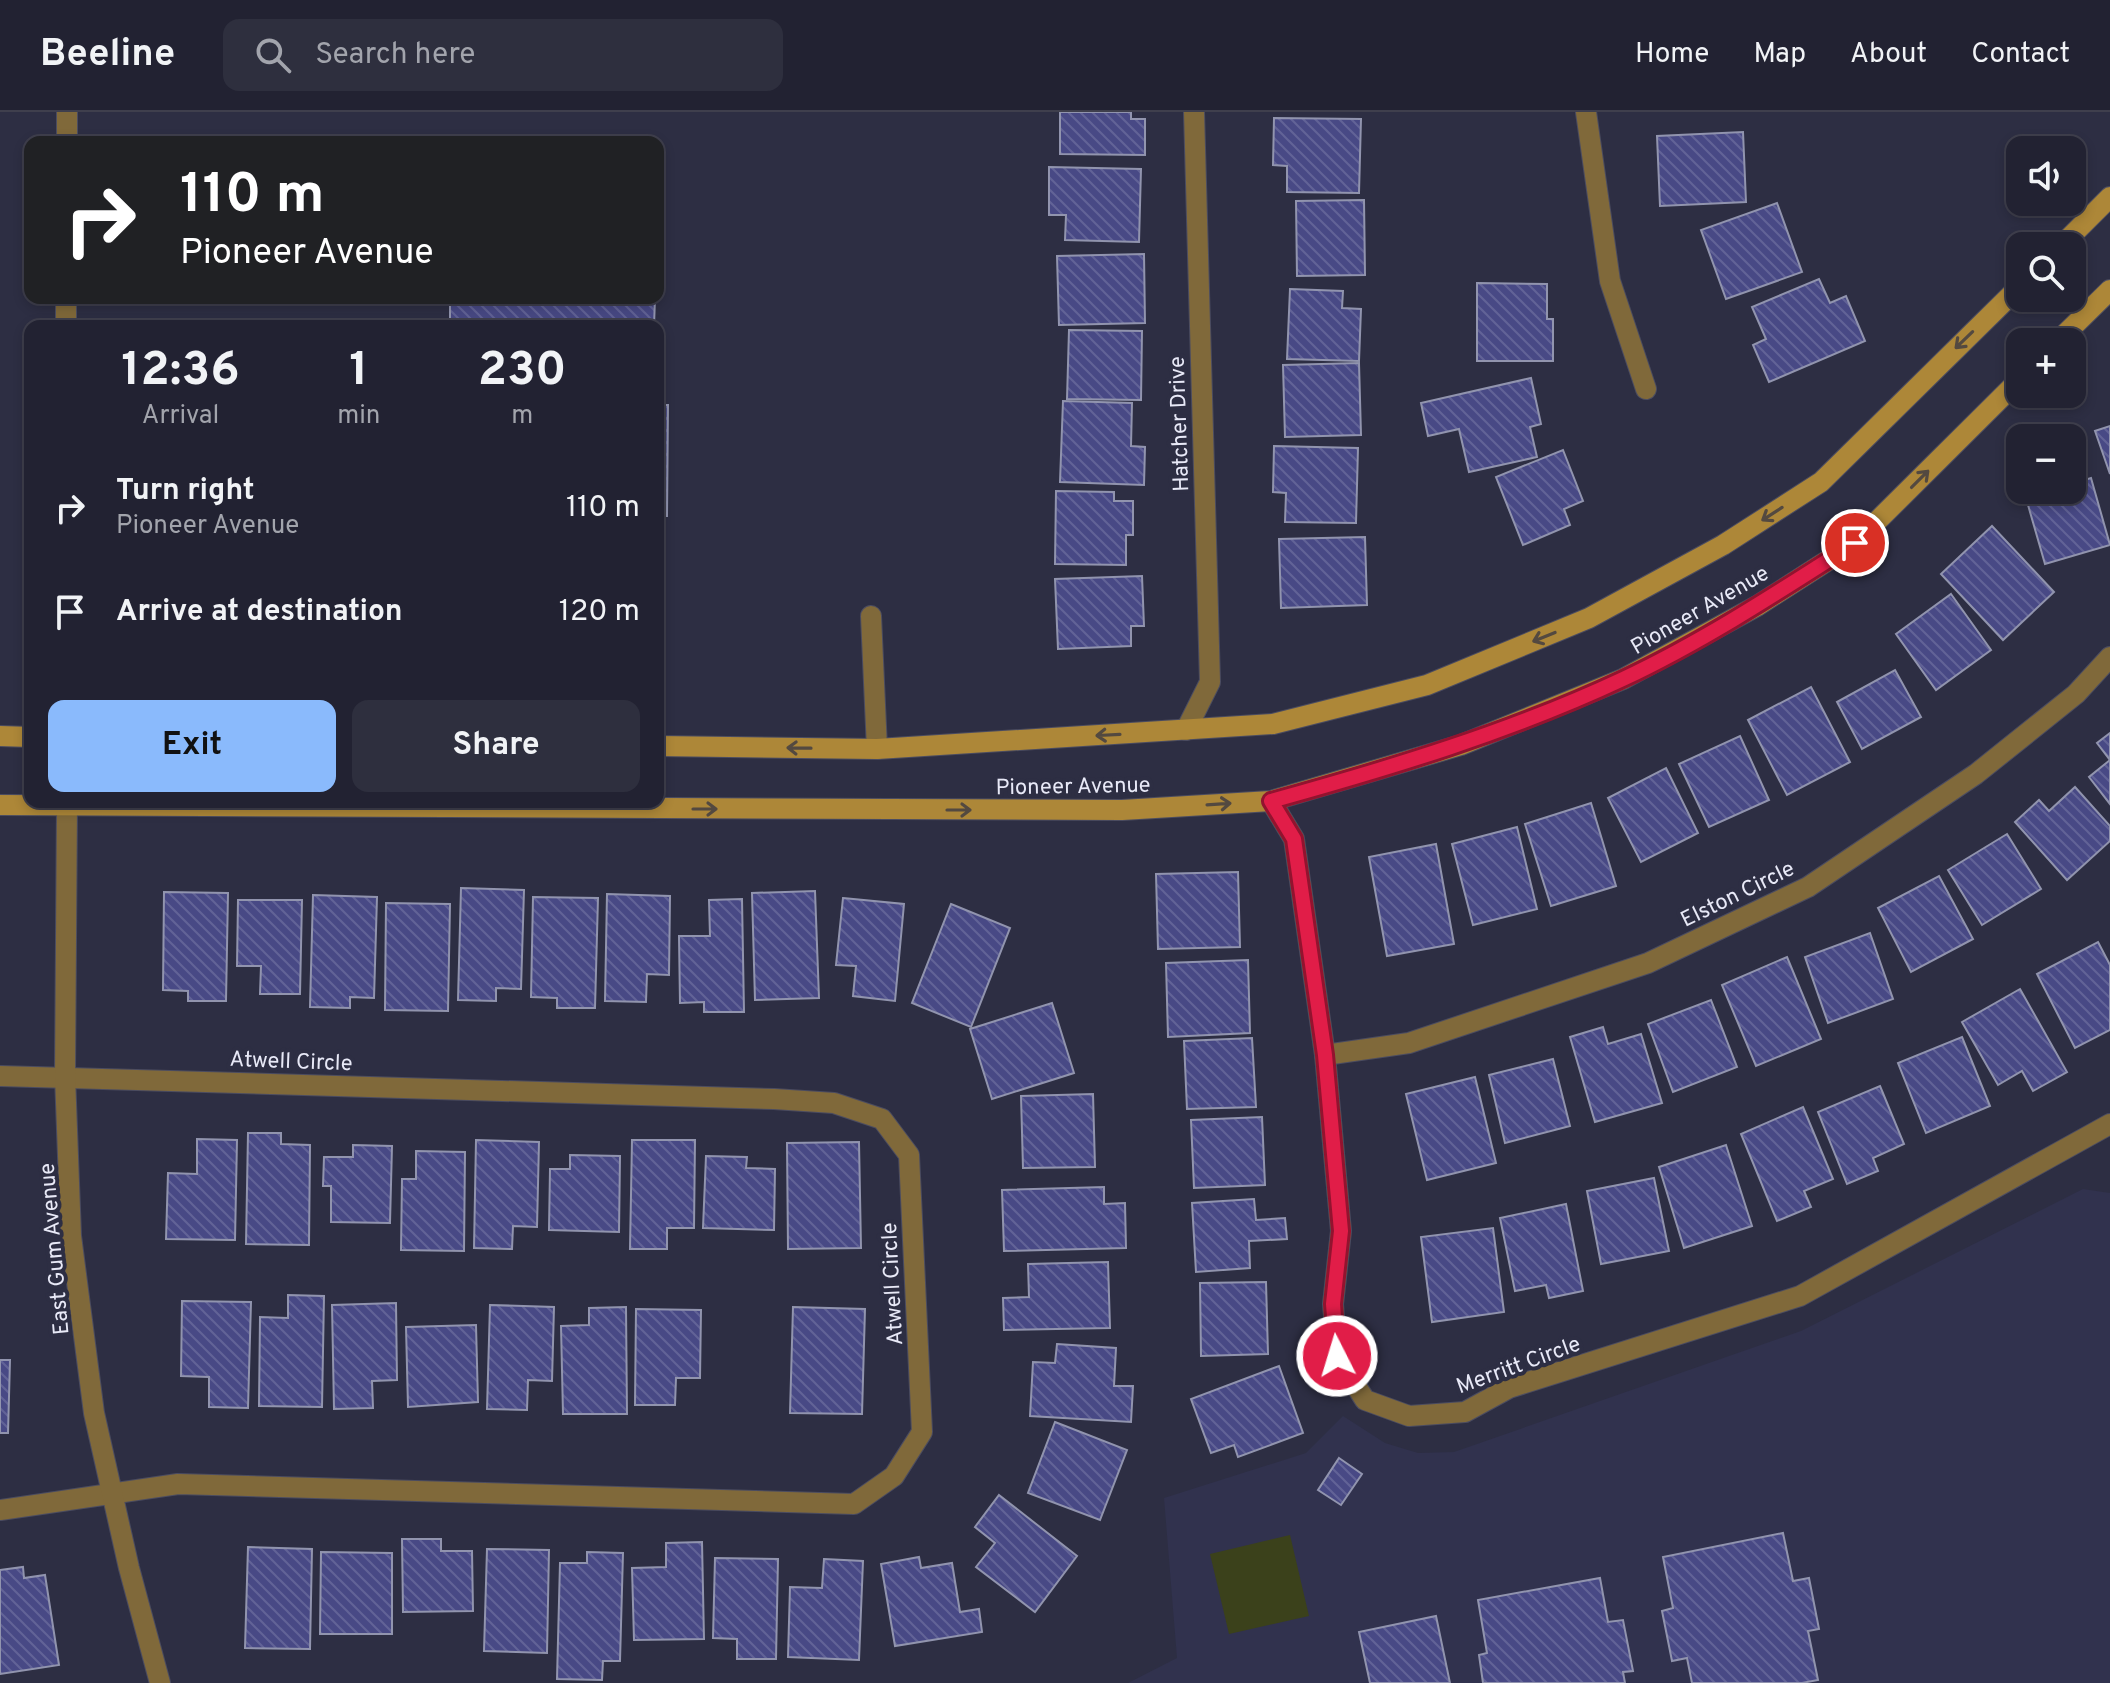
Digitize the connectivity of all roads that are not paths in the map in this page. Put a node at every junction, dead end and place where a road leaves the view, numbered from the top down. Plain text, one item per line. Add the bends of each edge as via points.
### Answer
1 (67, 112) edge
2 (1194, 112) edge
3 (1586, 112) edge
4 (67, 136) edge
5 (2110, 197) edge
6 (2075, 232) edge
7 (2110, 290) edge
8 (2006, 300) edge
9 (2071, 328) edge
10 (1646, 389) dead end
11 (2006, 393) edge
12 (871, 616) dead end
13 (2110, 657) edge
14 (1186, 730) junction
15 (0, 736) edge
16 (24, 737) edge
17 (664, 746) edge
18 (877, 749) junction
19 (1271, 801) junction
20 (0, 805) edge
21 (24, 805) edge
22 (664, 807) edge
23 (67, 808) edge
24 (1325, 1055) junction
25 (0, 1076) edge
26 (65, 1076) junction
27 (2110, 1124) edge
28 (111, 1493) junction
29 (0, 1510) edge
30 (160, 1683) edge

1 - 4 street
2 - 14 street, Hatcher Drive via 1210,682
3 - 10 street via 1610,281
5 - 6 main road
7 - 9 main road
8 -> 14 main road, Pioneer Avenue via 1821,482 1723,545 1589,618 1427,685 1273,724
19 -> 11 main road, Pioneer Avenue via 1461,745 1623,679 1757,606 1855,543
12 - 18 street
13 - 24 street, Elston Circle via 2076,694 1976,774 1808,887 1648,963 1409,1043
14 -> 18 main road, Pioneer Avenue
15 - 16 main road
18 -> 17 main road, Pioneer Avenue
22 -> 19 main road, Pioneer Avenue via 1122,810
19 - 24 street, Merritt Circle via 1294,839
20 - 21 main road, Pioneer Avenue
23 - 26 street, East Gum Avenue
24 - 27 street, Merritt Circle via 1341,1231 1333,1304 1337,1356 1365,1400 1409,1416 1465,1412 1509,1388 1800,1296
25 - 26 street, Atwell Circle
26 - 28 street, East Gum Avenue via 71,1236 94,1413
26 - 28 street, Atwell Circle via 834,1103 882,1119 909,1155 922,1432 894,1476 854,1504 178,1484
28 - 29 street, Atwell Circle
28 - 30 street, East Gum Avenue

